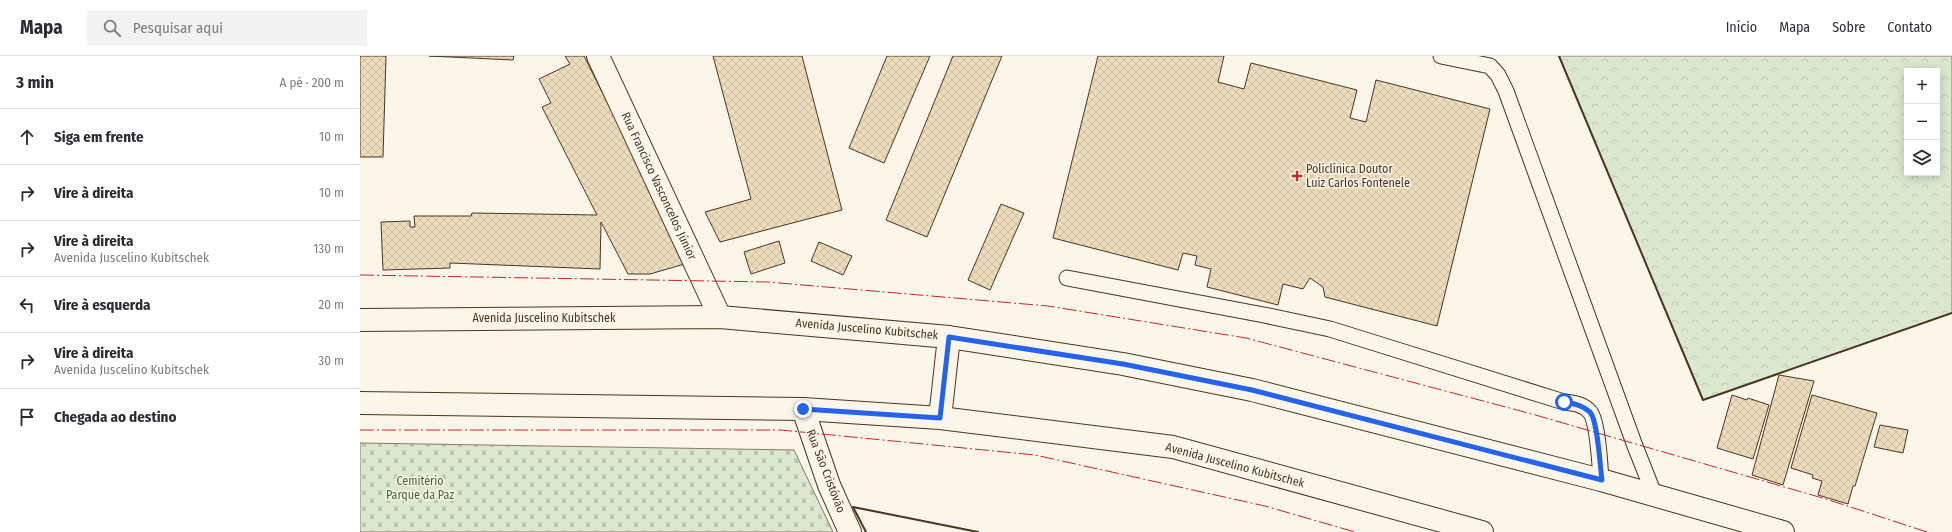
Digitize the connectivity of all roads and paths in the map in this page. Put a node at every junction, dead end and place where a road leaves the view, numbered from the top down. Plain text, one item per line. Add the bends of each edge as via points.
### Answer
1 (598, 56) edge
2 (1441, 56) edge
3 (1067, 278) dead end
4 (720, 317) junction
5 (360, 320) edge
6 (949, 337) junction
7 (360, 403) edge
8 (803, 409) junction
9 (940, 418) junction
10 (1602, 480) junction
11 (1654, 494) junction
12 (850, 532) edge
13 (1482, 532) edge
14 (1783, 532) edge

1 - 4 main road, Rua Francisco Vasconcelos Júnior
2 - 11 lane via 1490,66 1498,75
3 - 10 lane via 1330,329 1564,402 1577,403 1591,413 1598,443
4 - 5 main road, Avenida Juscelino Kubitschek
4 - 6 main road, Avenida Juscelino Kubitschek
6 - 9 main road
6 - 10 main road, Avenida Juscelino Kubitschek via 1123,364 1252,390
7 - 8 main road, Avenida Juscelino Kubitschek
8 - 9 main road, Avenida Juscelino Kubitschek
8 - 12 main road, Rua São Cristóvão via 829,485
9 - 13 main road, Avenida Juscelino Kubitschek via 1173,448
10 - 11 main road, Avenida Juscelino Kubitschek
11 - 14 main road, Avenida Juscelino Kubitschek

